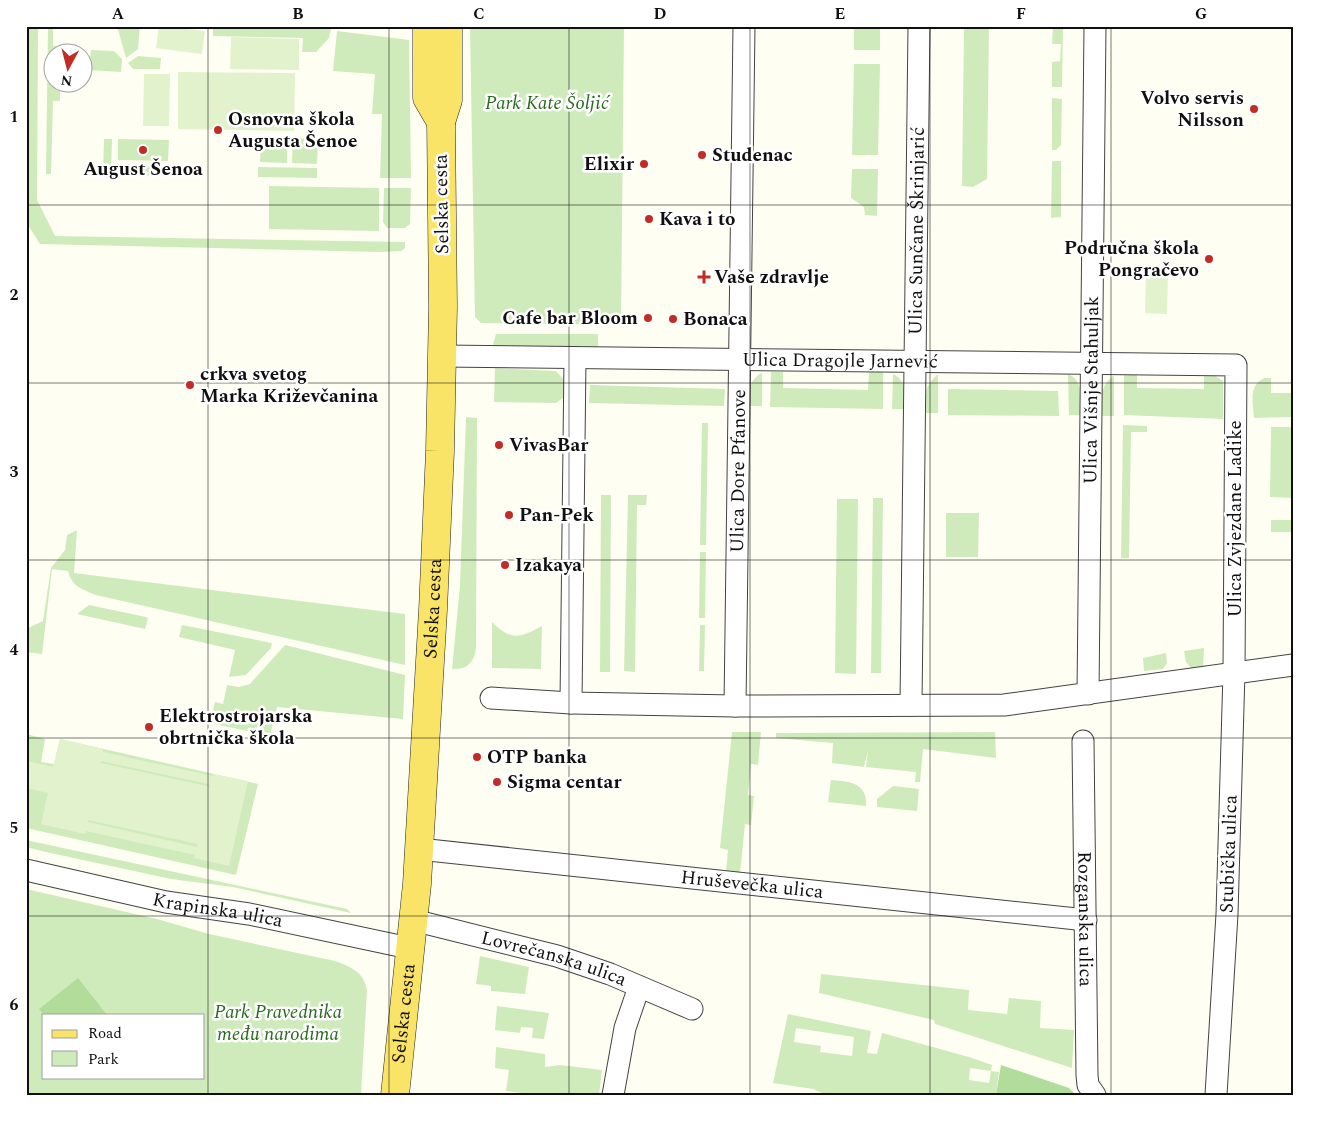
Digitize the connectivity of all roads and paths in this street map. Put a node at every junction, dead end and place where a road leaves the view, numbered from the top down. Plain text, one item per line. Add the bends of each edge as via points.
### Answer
1 (427, 26) edge
2 (448, 26) edge
3 (744, 26) edge
4 (919, 26) edge
5 (1095, 26) edge
6 (441, 122) junction
7 (442, 356) junction
8 (575, 358) junction
9 (740, 360) junction
10 (916, 362) junction
11 (1091, 364) junction
12 (1236, 365) joint
13 (1293, 665) edge
14 (1234, 672) junction
15 (1088, 694) junction
16 (490, 698) dead end
17 (571, 703) junction
18 (911, 705) junction
19 (736, 706) junction
20 (1083, 741) dead end
21 (419, 849) junction
22 (26, 870) edge
23 (413, 920) junction
24 (1086, 920) junction
25 (409, 948) junction
26 (639, 987) junction
27 (692, 1009) dead end
28 (1095, 1094) edge
29 (395, 1095) edge
30 (613, 1095) edge
31 (1216, 1095) edge

1 - 6 main road via 427,98
2 - 6 main road, Selska cesta via 448,100
3 - 9 street, Ulica Dore Pfanove
4 - 10 street, Ulica Sunčane Škrinjarić
5 - 11 street, Ulica Višnje Stahuljak
6 - 7 main road, Selska cesta
7 - 8 street, Ulica Dragojle Jarnević
7 - 21 main road, Selska cesta via 433,610
8 - 9 street, Ulica Dragojle Jarnević
8 - 17 street
9 - 10 street, Ulica Dragojle Jarnević
9 - 19 street, Ulica Dore Pfanove
10 - 11 street, Ulica Dragojle Jarnević
10 - 18 street, Ulica Sunčane Škrinjarić
11 - 12 street, Ulica Dragojle Jarnević
11 - 15 street, Ulica Višnje Stahuljak
12 - 14 street, Ulica Zvjezdane Ladike
13 - 14 street
14 - 15 street
14 - 31 street, Stubička ulica via 1227,914
15 - 18 street via 1004,705
16 - 17 street
17 - 19 street
18 - 19 street
20 - 24 street, Rozganska ulica
21 - 23 main road, Selska cesta
21 - 24 street, Hruševečka ulica
22 - 25 street, Krapinska ulica via 166,902 249,914
23 - 25 main road, Selska cesta
23 - 26 street, Lovrečanska ulica via 557,956
24 - 28 street, Rozganska ulica via 1087,1075 1088,1085
25 - 29 main road, Selska cesta
26 - 27 street, Lovrečanska ulica
26 - 30 street via 624,1028

